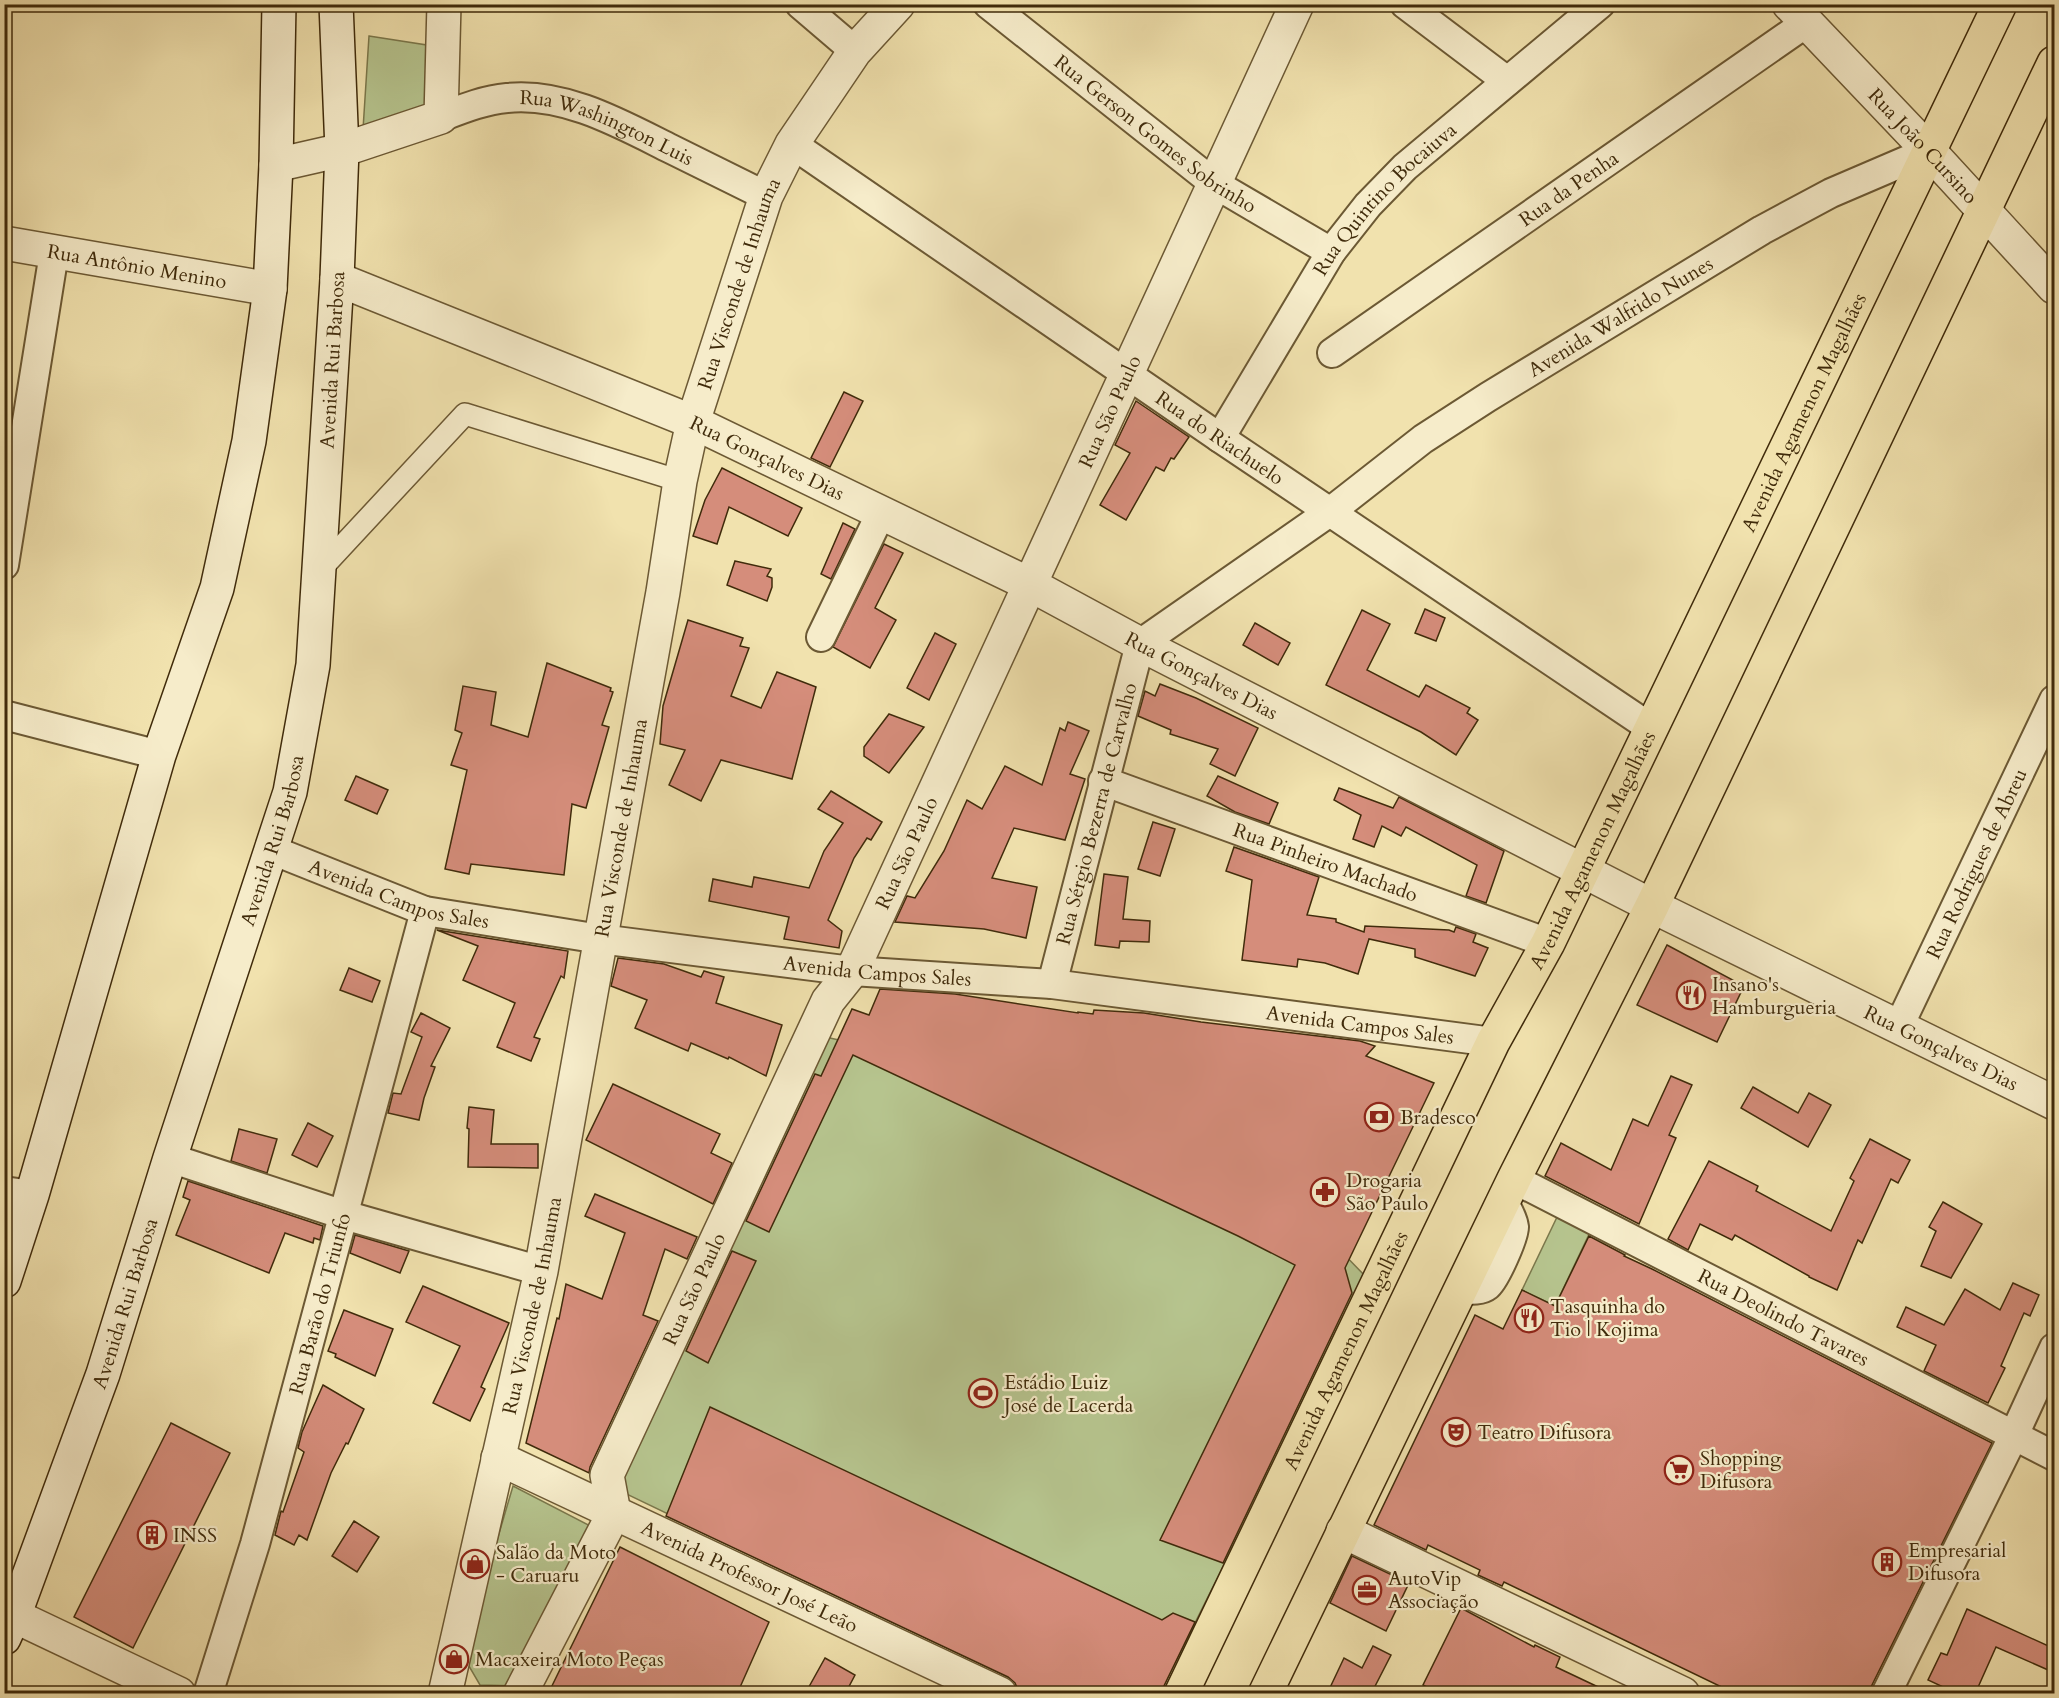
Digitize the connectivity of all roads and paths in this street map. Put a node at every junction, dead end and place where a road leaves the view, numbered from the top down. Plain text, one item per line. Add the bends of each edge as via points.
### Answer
1 (279, 4) edge
2 (336, 4) edge
3 (444, 4) edge
4 (800, 4) edge
5 (898, 4) edge
6 (988, 4) edge
7 (1297, 4) edge
8 (1405, 4) edge
9 (1600, 4) edge
10 (2001, 4) edge
11 (1797, 14) edge
12 (855, 51) junction
13 (2055, 63) edge
14 (1507, 81) junction
15 (441, 117) junction
16 (792, 144) junction
17 (342, 150) junction
18 (1929, 151) junction
19 (276, 165) junction
20 (1215, 184) junction
21 (766, 196) junction
22 (1983, 212) junction
23 (4, 243) edge
24 (1331, 252) junction
25 (54, 253) junction
26 (337, 279) junction
27 (2055, 288) edge
28 (270, 290) junction
29 (1332, 353) dead end
30 (1127, 372) junction
31 (693, 422) junction
32 (1220, 438) junction
33 (680, 481) junction
34 (1331, 512) junction
35 (881, 513) junction
36 (4, 565) edge
37 (319, 571) junction
38 (1031, 585) junction
39 (821, 637) dead end
40 (1140, 644) junction
41 (2055, 700) edge
42 (4, 715) edge
43 (1651, 729) junction
44 (159, 754) junction
45 (1104, 781) junction
46 (272, 850) junction
47 (1583, 869) junction
48 (1652, 906) junction
49 (425, 911) junction
50 (600, 939) junction
51 (1548, 943) junction
52 (852, 971) junction
53 (1052, 984) junction
54 (1899, 1026) junction
55 (1493, 1042) junction
56 (2055, 1103) edge
57 (170, 1158) junction
58 (1509, 1190) junction
59 (18, 1193) edge
60 (344, 1215) junction
61 (541, 1271) junction
62 (4, 1281) edge
63 (2055, 1348) edge
64 (2014, 1435) junction
65 (2055, 1456) edge
66 (498, 1458) junction
67 (614, 1513) junction
68 (1343, 1531) junction
69 (8, 1622) edge
70 (454, 1688) edge
71 (179, 1694) edge
72 (208, 1694) edge
73 (520, 1694) edge
74 (1000, 1694) edge
75 (1181, 1694) edge
76 (1265, 1694) edge
77 (1683, 1694) edge
78 (1886, 1694) edge

1 - 19 street
2 - 17 street, Avenida Rui Barbosa
3 - 15 street
4 - 12 street
5 - 12 street, Rua Visconde de Inhauma
6 - 20 street, Rua Gerson Gomes Sobrinho
7 - 20 street, Rua São Paulo
8 - 14 street
9 - 14 street, Rua Quintino Bocaiuva
10 - 18 main road, Avenida Agamenon Magalhães
11 - 18 street, Rua João Cursino
11 - 29 street, Rua da Penha
12 - 16 street, Rua Visconde de Inhauma
13 - 22 main road
14 - 24 street, Rua Quintino Bocaiuva via 1405,168 1368,205
15 - 17 street
15 - 21 street, Rua Washington Luis via 508,98 544,99 586,109
16 - 21 street, Rua Visconde de Inhauma
16 - 30 street, Rua do Riachuelo
17 - 19 street
17 - 26 street, Avenida Rui Barbosa
18 - 22 street, Rua João Cursino
18 - 34 street, Avenida Walfrido Nunes via 1831,193 1762,230 1423,439
18 - 43 main road, Avenida Agamenon Magalhães
19 - 28 street
20 - 24 street, Rua Gerson Gomes Sobrinho
20 - 30 street, Rua São Paulo
21 - 31 street, Rua Visconde de Inhauma
22 - 27 street, Rua João Cursino
22 - 48 main road
23 - 25 street, Rua Antônio Menino
24 - 32 street, Rua Quintino Bocaiuva
25 - 28 street, Rua Antônio Menino
25 - 36 street
26 - 31 street, Rua Gonçalves Dias
26 - 37 street, Avenida Rui Barbosa
28 - 44 street via 249,441 217,588
30 - 32 street, Rua do Riachuelo
30 - 38 street, Rua São Paulo
31 - 33 street, Rua Visconde de Inhauma
31 - 35 street, Rua Gonçalves Dias
32 - 34 street, Rua do Riachuelo
33 - 37 street via 465,414
33 - 50 street, Rua Visconde de Inhauma
34 - 40 street, Avenida Walfrido Nunes
34 - 43 street, Rua do Riachuelo
35 - 38 street, Rua Gonçalves Dias
35 - 39 street
37 - 46 street, Avenida Rui Barbosa via 313,665 290,792
38 - 40 street, Rua Gonçalves Dias
38 - 52 street, Rua São Paulo
40 - 45 street, Rua Sérgio Bezerra de Carvalho
40 - 47 street, Rua Gonçalves Dias
41 - 54 street, Rua Rodrigues de Abreu
42 - 44 street
43 - 47 main road, Avenida Agamenon Magalhães
44 - 59 street
45 - 51 street, Rua Pinheiro Machado
45 - 53 street, Rua Sérgio Bezerra de Carvalho
46 - 49 street, Avenida Campos Sales
46 - 57 street, Avenida Rui Barbosa
47 - 48 street, Rua Gonçalves Dias
47 - 51 main road, Avenida Agamenon Magalhães
48 - 54 street, Rua Gonçalves Dias
48 - 58 main road
49 - 50 street, Avenida Campos Sales
49 - 60 street, Rua Barão do Triunfo
50 - 52 street, Avenida Campos Sales
50 - 61 street, Rua Visconde de Inhauma
51 - 55 main road, Avenida Agamenon Magalhães
52 - 53 street, Avenida Campos Sales
52 - 67 street, Rua São Paulo via 828,1001 607,1475
53 - 55 street, Avenida Campos Sales
54 - 56 street, Rua Gonçalves Dias
55 - 75 main road, Avenida Agamenon Magalhães
57 - 60 street
57 - 69 street, Avenida Rui Barbosa via 103,1374
58 - 64 street, Rua Deolindo Tavares
58 - 68 main road
59 - 62 street
60 - 61 street
60 - 72 street, Rua Barão do Triunfo via 255,1545
61 - 66 street, Rua Visconde de Inhauma
63 - 64 street
64 - 65 street, Rua Deolindo Tavares
64 - 78 street
66 - 67 street, Avenida Professor José Leão
66 - 70 street, Rua Visconde de Inhauma
67 - 73 street
67 - 74 street, Avenida Professor José Leão
68 - 76 main road
68 - 77 street
69 - 71 street

